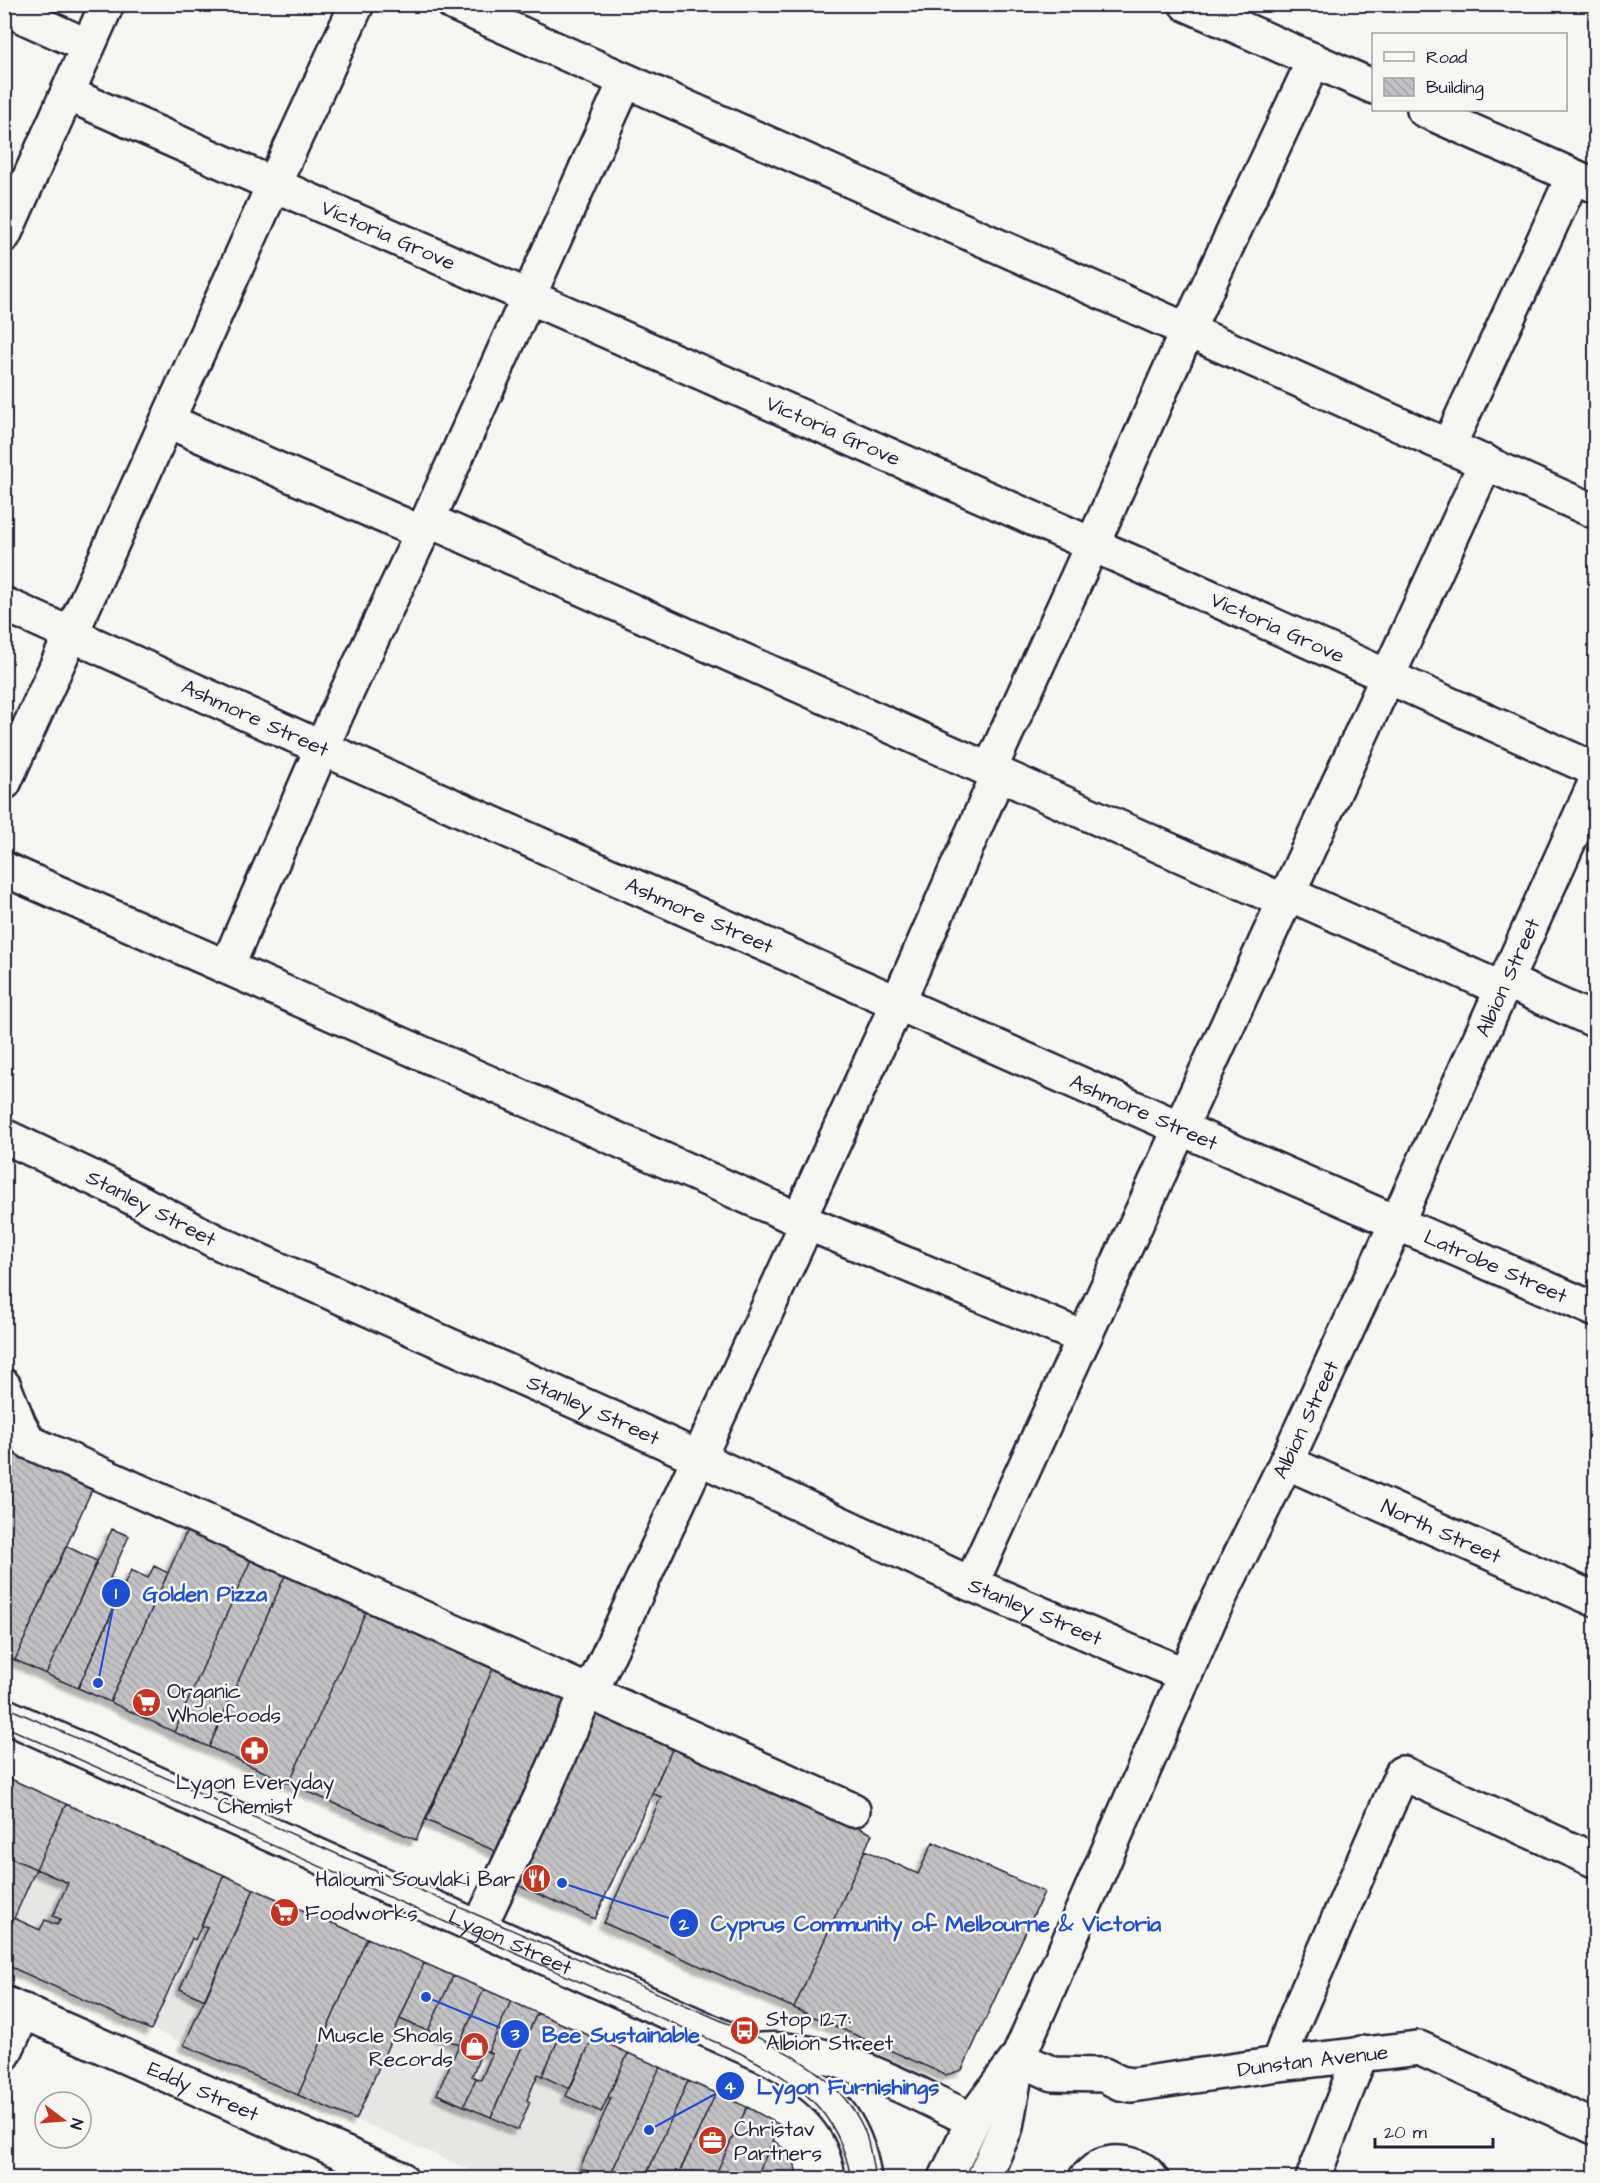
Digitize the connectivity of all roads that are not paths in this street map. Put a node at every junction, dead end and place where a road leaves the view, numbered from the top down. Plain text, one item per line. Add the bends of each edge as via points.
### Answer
1 (107, 4) edge
2 (357, 4) edge
3 (454, 4) edge
4 (1186, 4) edge
5 (4, 8) edge
6 (88, 46) junction
7 (1314, 60) junction
8 (625, 82) junction
9 (1372, 86) edge
10 (68, 94) junction
11 (1426, 111) edge
12 (1584, 182) edge
13 (273, 186) junction
14 (4, 235) edge
15 (527, 297) junction
16 (1188, 329) junction
17 (168, 421) junction
18 (1449, 445) junction
19 (1486, 462) junction
20 (1596, 512) edge
21 (425, 526) junction
22 (1092, 545) junction
23 (4, 604) edge
24 (72, 634) junction
25 (1388, 676) junction
26 (322, 748) junction
27 (1596, 770) edge
28 (994, 771) junction
29 (1596, 781) edge
30 (4, 783) edge
31 (4, 869) edge
32 (1287, 898) junction
33 (227, 967) junction
34 (1504, 985) junction
35 (898, 1002) junction
36 (1596, 1021) edge
37 (1180, 1128) junction
38 (4, 1136) edge
39 (803, 1221) junction
40 (1397, 1222) junction
41 (1596, 1310) edge
42 (1084, 1338) junction
43 (4, 1386) edge
44 (698, 1457) junction
45 (1286, 1462) junction
46 (971, 1584) junction
47 (1596, 1600) edge
48 (1185, 1675) junction
49 (589, 1690) junction
50 (4, 1715) edge
51 (853, 1810) dead end
52 (1596, 1861) edge
53 (479, 1928) junction
54 (14, 2007) edge
55 (753, 2050) junction
56 (1361, 2053) junction
57 (4, 2054) edge
58 (1017, 2058) junction
59 (1278, 2064) junction
60 (972, 2122) junction
61 (1596, 2128) edge
62 (987, 2171) edge
63 (400, 2178) edge
64 (864, 2178) edge
65 (946, 2178) edge
66 (1086, 2178) edge
67 (1151, 2178) edge
68 (1313, 2178) edge

1 - 6 street
2 - 13 street
3 - 8 street
4 - 7 street
5 - 6 street
6 - 10 street
7 - 9 street
7 - 16 street
8 - 15 street
8 - 16 street
10 - 13 street, Victoria Grove
10 - 14 street
11 - 12 street
12 - 18 street
13 - 15 street, Victoria Grove
13 - 17 street
15 - 21 street
15 - 22 street, Victoria Grove
16 - 18 street
16 - 22 street
17 - 21 street
17 - 24 street
18 - 19 street
19 - 20 street
19 - 25 street
21 - 26 street
21 - 28 street
22 - 25 street, Victoria Grove
22 - 28 street
23 - 24 street, Ashmore Street
24 - 26 street, Ashmore Street
24 - 30 street
25 - 27 street, Victoria Grove
25 - 32 street
26 - 33 street
26 - 35 street, Ashmore Street
28 - 32 street
28 - 35 street
29 - 34 street, Albion Street
31 - 33 street
32 - 34 street
32 - 37 street
33 - 39 street
34 - 36 street
34 - 40 street, Albion Street
35 - 37 street, Ashmore Street
35 - 39 street
37 - 40 street, Ashmore Street
37 - 42 street
38 - 44 street, Stanley Street via 215,1241
39 - 42 street
39 - 44 street
40 - 41 street, Latrobe Street
40 - 45 street, Albion Street
42 - 46 street
43 - 49 street via 29,1442
44 - 46 street, Stanley Street
44 - 49 street
45 - 47 street, North Street
45 - 48 street, Albion Street
46 - 48 street, Stanley Street
48 - 58 street, Albion Street
49 - 51 street
49 - 53 street
50 - 53 street, Lygon Street
52 - 59 street via 1402,1773
53 - 55 street, Lygon Street
54 - 57 street
54 - 63 street, Eddy Street
55 - 60 street, Lygon Street via 793,2049 837,2060
55 - 64 street, Lygon Street via 799,2075 837,2110 857,2145
56 - 59 street, Dunstan Avenue
56 - 61 street, Dunstan Avenue via 1419,2048
56 - 68 street
58 - 59 street, Dunstan Avenue via 1053,2074 1104,2075 1132,2085
58 - 60 street, Albion Street
58 - 62 street, Albion Street via 1006,2127
60 - 62 street via 974,2150
60 - 65 street, Albion Street
66 - 67 street via 1098,2167 1111,2163 1135,2167

